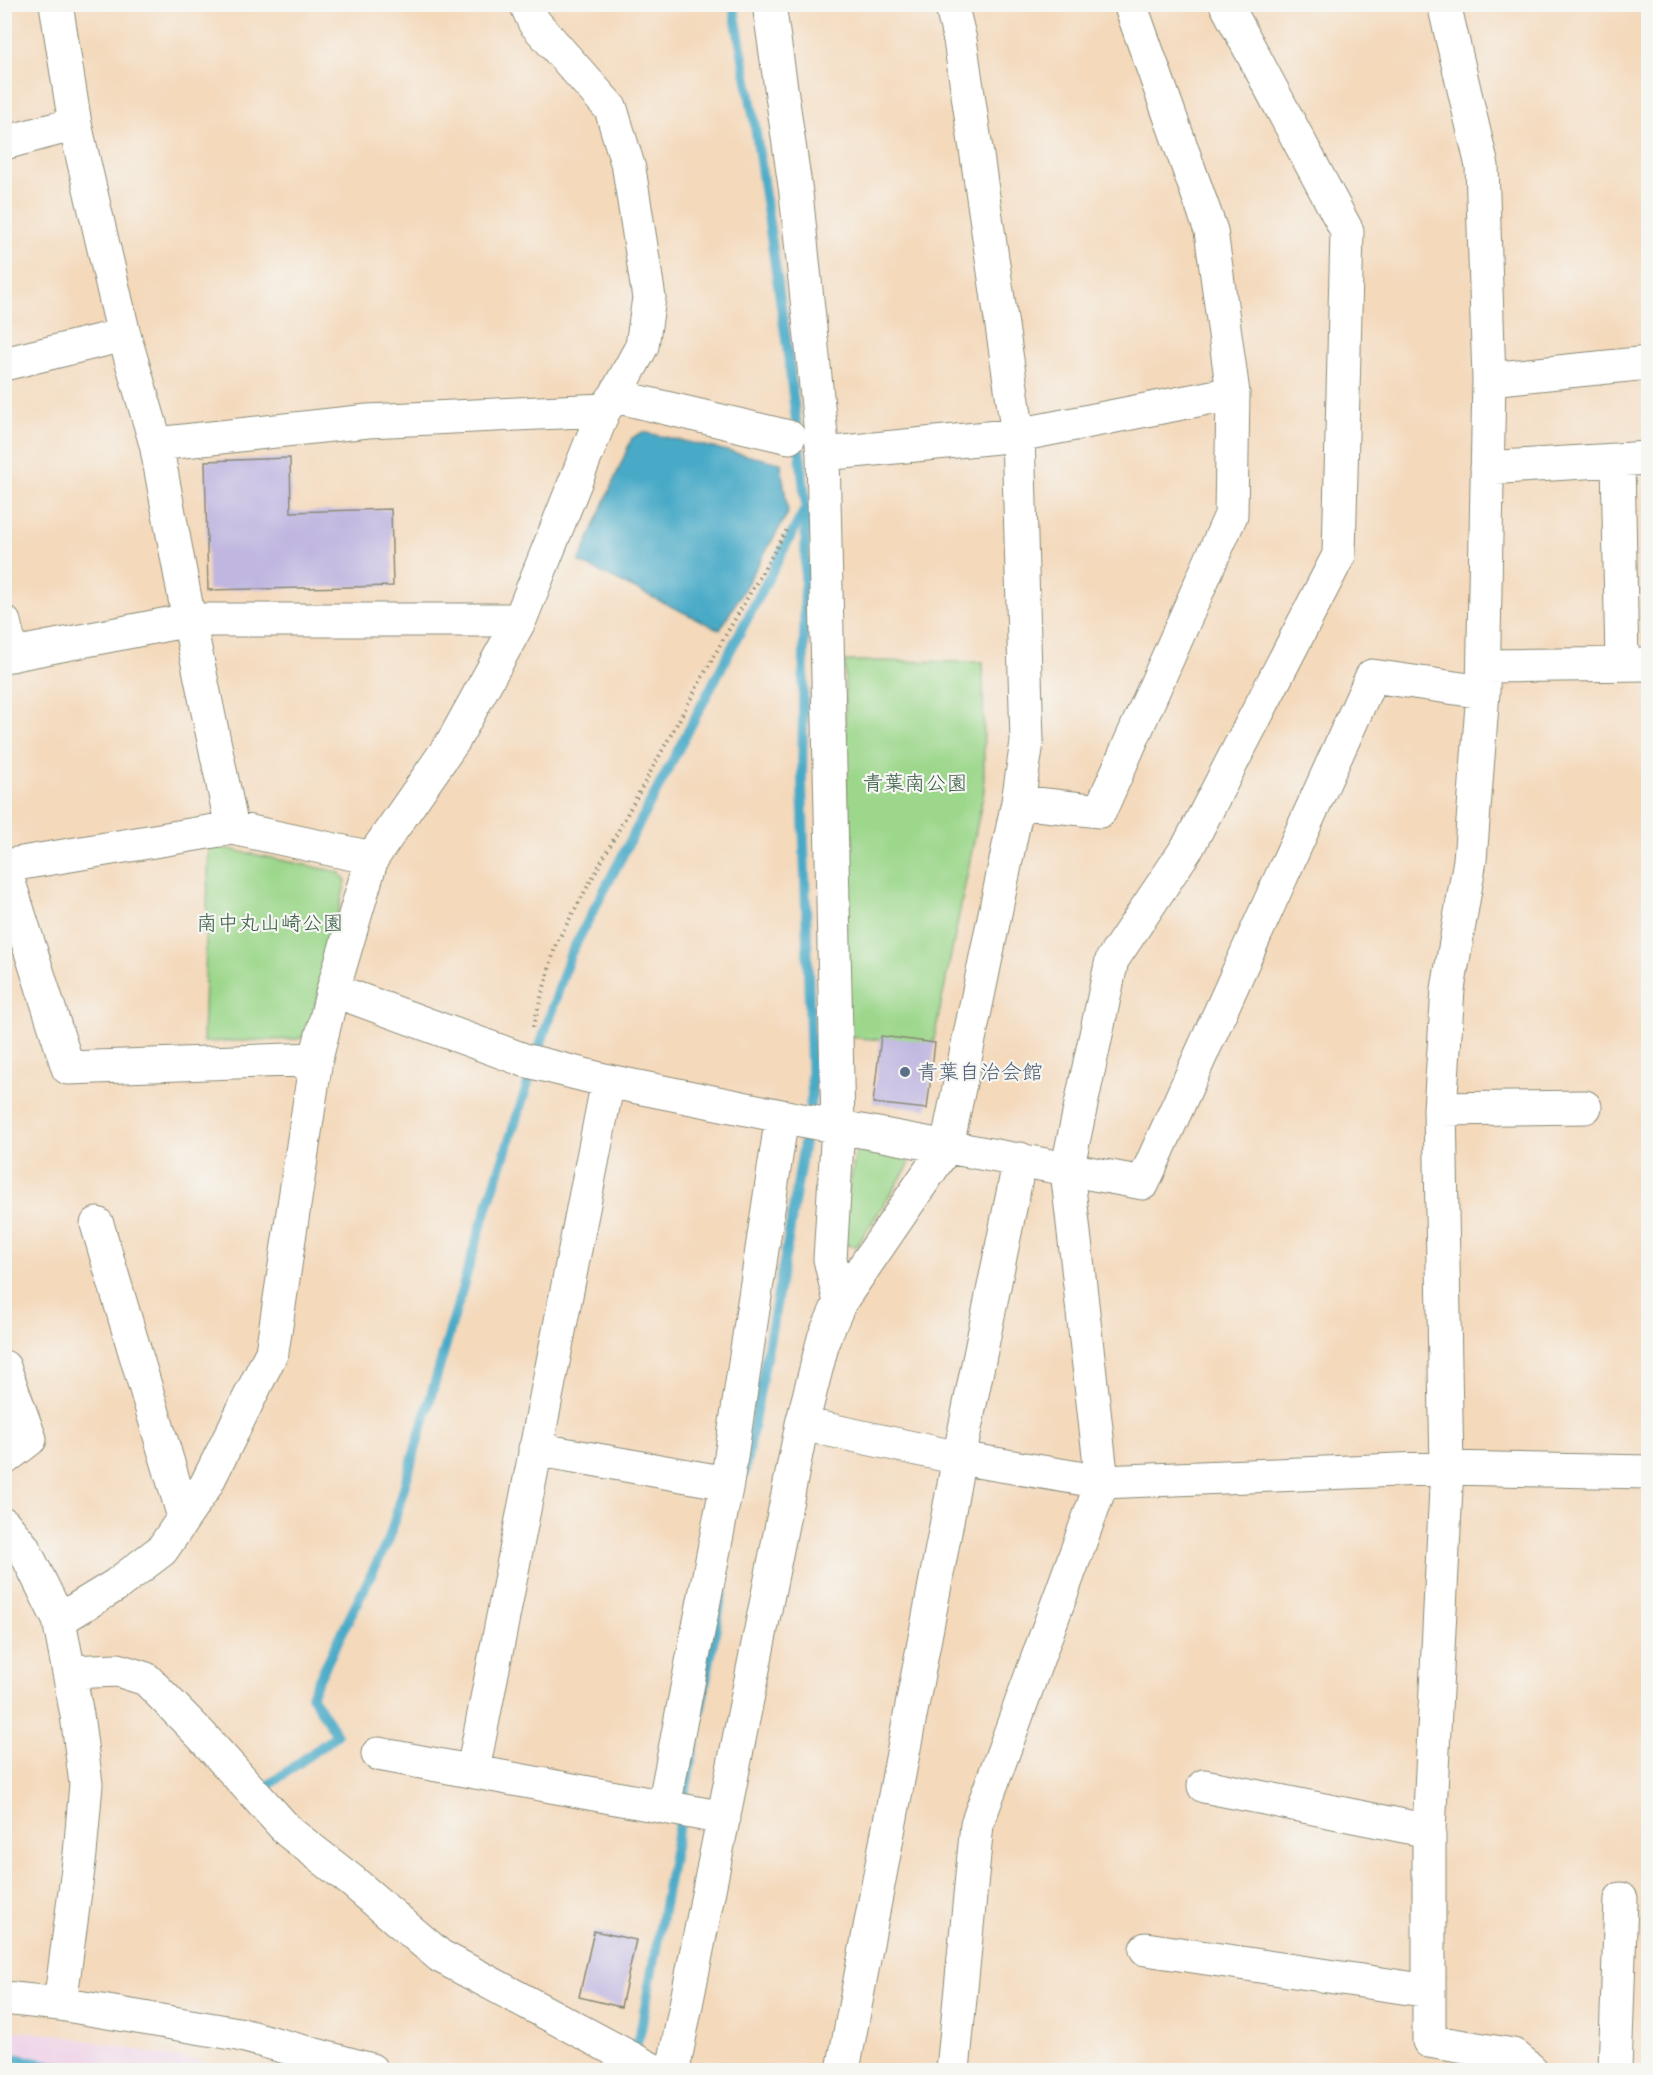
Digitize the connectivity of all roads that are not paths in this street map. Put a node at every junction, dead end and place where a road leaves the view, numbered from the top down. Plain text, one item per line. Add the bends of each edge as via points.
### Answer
1 (56, 4) edge
2 (526, 4) edge
3 (769, 4) edge
4 (951, 4) edge
5 (1130, 4) edge
6 (1226, 4) edge
7 (1444, 4) edge
8 (75, 124) junction
9 (4, 143) edge
10 (124, 335) junction
11 (1648, 363) edge
12 (4, 364) edge
13 (1489, 379) junction
14 (1233, 393) junction
15 (609, 403) junction
16 (1018, 435) junction
17 (789, 438) dead end
18 (156, 444) junction
19 (824, 454) junction
20 (1633, 459) edge
21 (1487, 468) junction
22 (189, 620) junction
23 (520, 620) junction
24 (4, 622) edge
25 (8, 656) edge
26 (1635, 664) edge
27 (1483, 679) junction
28 (1018, 802) junction
29 (232, 828) junction
30 (372, 858) junction
31 (4, 866) edge
32 (333, 990) junction
33 (316, 1059) junction
34 (608, 1081) junction
35 (1585, 1107) dead end
36 (1440, 1109) junction
37 (810, 1121) junction
38 (947, 1146) junction
39 (1020, 1159) junction
40 (1067, 1170) junction
41 (96, 1224) dead end
42 (840, 1302) junction
43 (4, 1367) edge
44 (802, 1424) junction
45 (535, 1449) junction
46 (959, 1458) junction
47 (4, 1459) edge
48 (1447, 1468) junction
49 (1648, 1472) edge
50 (1102, 1482) junction
51 (726, 1483) junction
52 (184, 1517) junction
53 (4, 1524) edge
54 (59, 1620) junction
55 (70, 1672) junction
56 (378, 1754) dead end
57 (473, 1770) junction
58 (1204, 1786) dead end
59 (693, 1812) junction
60 (1429, 1831) junction
61 (1621, 1899) dead end
62 (1146, 1949) dead end
63 (1429, 1991) junction
64 (4, 1998) edge
65 (60, 2004) junction
66 (371, 2070) edge
67 (653, 2070) edge
68 (673, 2070) edge
69 (843, 2070) edge
70 (953, 2070) edge
71 (1531, 2070) edge
72 (1615, 2070) edge

1 - 8 street
2 - 15 street via 534,22 611,109 629,169 650,298 642,346
3 - 19 street via 796,193
4 - 16 street via 960,40
5 - 14 street via 1211,231
6 - 40 street via 1347,231 1339,555 1189,845 1112,960
7 - 13 street via 1482,166
8 - 9 street
8 - 10 street
10 - 12 street
10 - 18 street
11 - 13 street
13 - 21 street
14 - 16 street
14 - 28 street via 1231,515 1100,811
15 - 17 street
15 - 18 street via 368,421
15 - 23 street
16 - 19 street
16 - 28 street via 1027,742
18 - 22 street
19 - 37 street
20 - 21 street
20 - 26 street
21 - 27 street
22 - 23 street
22 - 25 street
22 - 29 street
23 - 30 street via 454,740
24 - 25 street
26 - 27 street
27 - 36 street via 1470,860 1448,989
27 - 40 street via 1372,676 1143,1183
28 - 38 street
29 - 30 street
29 - 31 street
30 - 32 street
31 - 33 street via 68,1068
32 - 33 street
32 - 34 street via 524,1060
33 - 52 street via 272,1352 206,1485
34 - 37 street
34 - 45 street
35 - 36 street
36 - 48 street
37 - 38 street
37 - 42 street
37 - 51 street
38 - 39 street
38 - 42 street
39 - 40 street
39 - 46 street
40 - 50 street
41 - 52 street
42 - 44 street via 824,1338
43 - 47 street via 30,1438
44 - 46 street
44 - 59 street
45 - 51 street
45 - 57 street
46 - 50 street
46 - 69 street
48 - 49 street
48 - 50 street
48 - 60 street
50 - 70 street via 977,1824
51 - 59 street
52 - 54 street via 162,1550 116,1585
53 - 54 street via 23,1547
54 - 55 street
55 - 65 street via 86,1784
55 - 67 street via 118,1670 146,1680 289,1832 440,1956
56 - 57 street
57 - 59 street
58 - 60 street
59 - 68 street
60 - 63 street
61 - 72 street
62 - 63 street
63 - 71 street via 1429,2041 1513,2055
64 - 65 street
65 - 66 street via 238,2034

